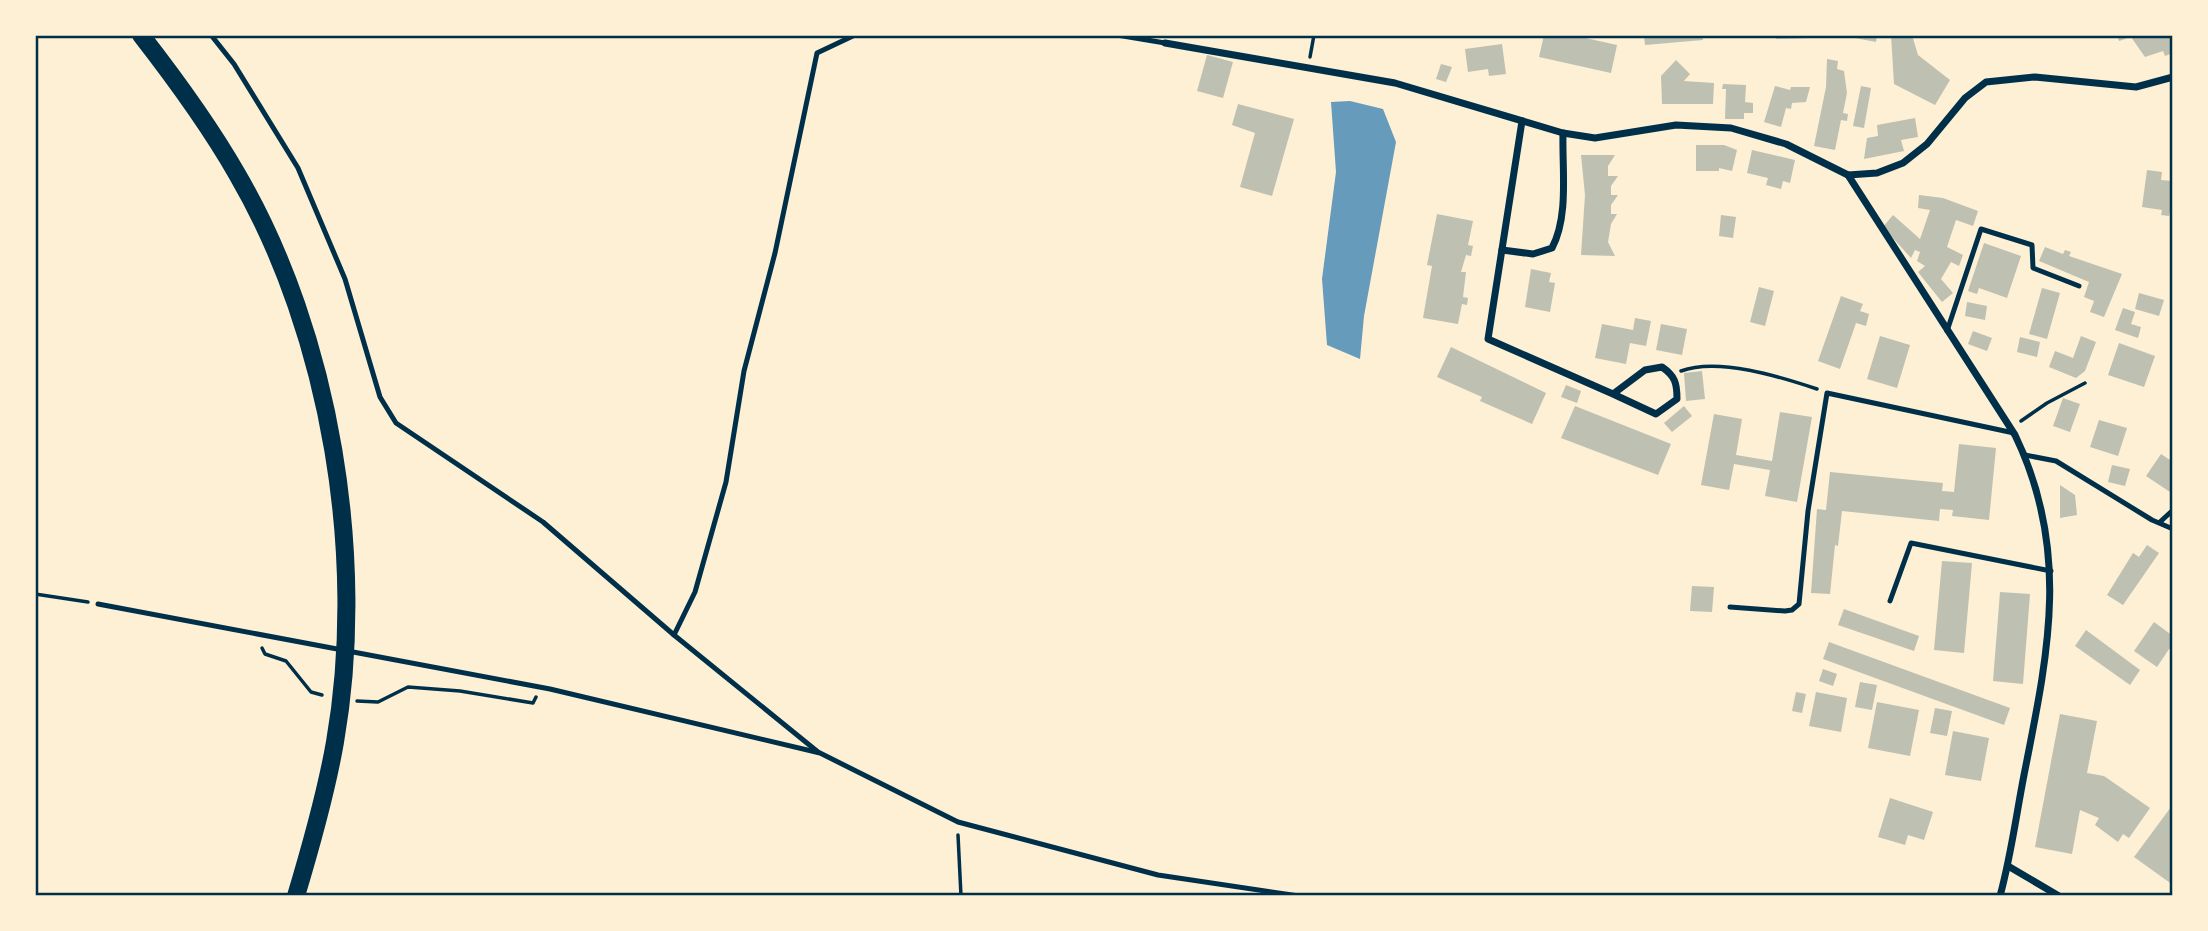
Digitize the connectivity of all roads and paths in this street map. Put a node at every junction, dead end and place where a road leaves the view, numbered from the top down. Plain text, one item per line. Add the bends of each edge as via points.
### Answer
1 (141, 35) edge
2 (211, 35) edge
3 (855, 35) edge
4 (1117, 35) edge
5 (1314, 35) edge
6 (1165, 43) joint
7 (1308, 69) junction
8 (2173, 77) edge
9 (1522, 121) junction
10 (1563, 133) junction
11 (1848, 175) junction
12 (1502, 250) junction
13 (2079, 286) dead end
14 (1947, 331) junction
15 (1673, 375) junction
16 (2085, 383) dead end
17 (1827, 393) junction
18 (1613, 394) junction
19 (2009, 425) junction
20 (2014, 433) junction
21 (2025, 455) junction
22 (2173, 510) edge
23 (2160, 522) junction
24 (2173, 529) edge
25 (2051, 571) junction
26 (35, 594) edge
27 (1890, 601) dead end
28 (98, 604) joint
29 (1730, 607) dead end
30 (256, 633) junction
31 (674, 635) junction
32 (346, 650) junction
33 (341, 699) junction
34 (533, 703) dead end
35 (820, 753) junction
36 (958, 822) junction
37 (2008, 866) junction
38 (296, 896) edge
39 (961, 896) edge
40 (1299, 896) edge
41 (2000, 896) edge
42 (2059, 896) edge

1 - 32 main road via 186,93 238,176 279,262 311,351 341,499
2 - 31 lane via 298,168 345,279 380,397 396,423 543,522
3 - 31 lane via 817,53 775,253 744,370 726,482 695,592
4 - 6 lane
5 - 7 path
6 - 7 street
7 - 9 street via 1395,83
8 - 11 street via 2136,88 2035,77 1986,82 1903,163 1877,173
9 - 10 street
9 - 12 street
10 - 11 street via 1595,138 1675,125 1731,128 1786,144
10 - 12 street via 1559,235 1552,248 1533,254
11 - 14 street
12 - 18 street via 1488,339
13 - 14 lane via 2033,268 2032,245 1981,229
14 - 19 street
15 - 17 path via 1712,367 1773,374
15 - 18 street via 1662,368 1645,370
15 - 18 street via 1676,399 1656,414
16 - 19 path
17 - 20 lane
17 - 29 lane via 1798,604 1784,611
19 - 20 street
20 - 21 street
21 - 23 lane via 2056,461
21 - 25 street via 2045,517
22 - 23 lane
23 - 24 lane
25 - 27 lane via 1911,543
25 - 37 street via 2038,707
26 - 28 path
28 - 30 lane
30 - 32 lane
30 - 33 path via 265,654 286,661 311,692
31 - 35 lane
32 - 33 main road
32 - 35 lane via 550,690
33 - 34 path via 378,702 408,687
33 - 38 main road via 325,788
35 - 36 lane
36 - 39 path
36 - 40 lane via 1158,875
37 - 41 street
37 - 42 street

